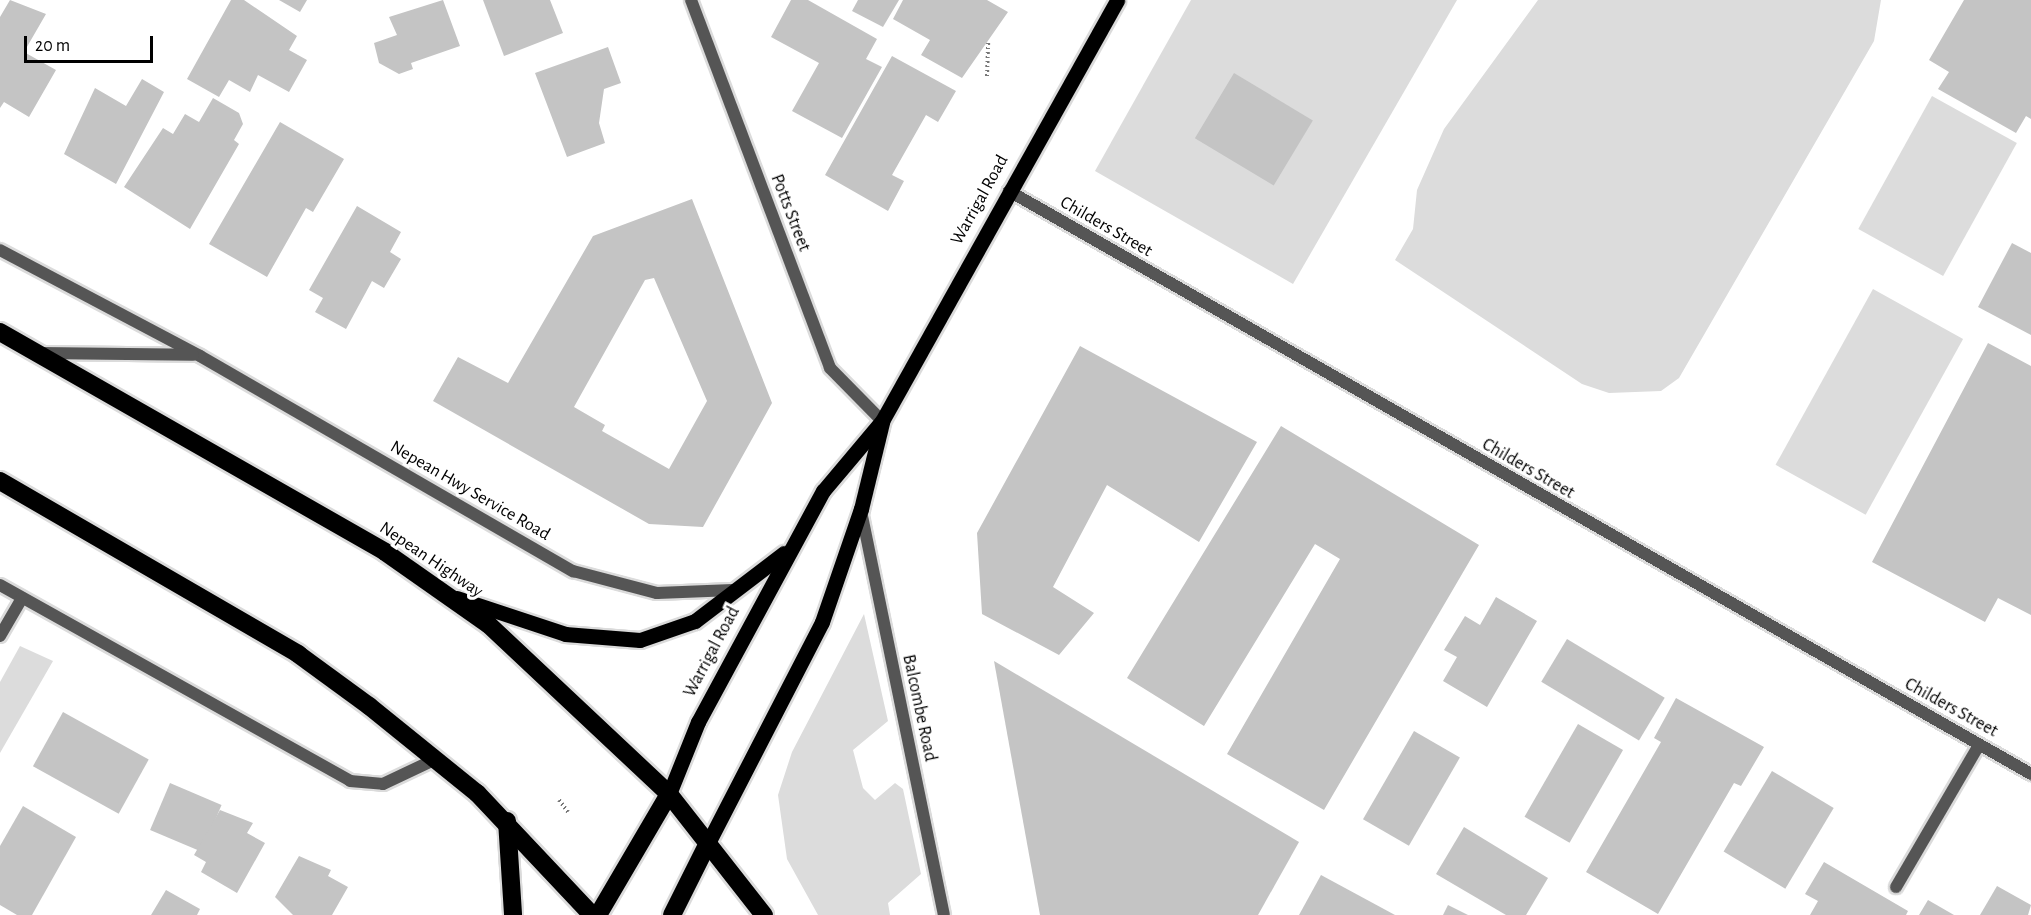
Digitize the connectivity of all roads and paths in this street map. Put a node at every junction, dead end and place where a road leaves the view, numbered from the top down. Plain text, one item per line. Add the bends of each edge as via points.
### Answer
1 (691, 0) edge
2 (1117, 0) edge
3 (988, 41) dead end
4 (987, 76) dead end
5 (1009, 192) junction
6 (0, 250) edge
7 (0, 333) edge
8 (35, 353) junction
9 (200, 356) junction
10 (882, 421) junction
11 (0, 481) edge
12 (861, 509) junction
13 (791, 547) junction
14 (0, 585) edge
15 (741, 588) junction
16 (451, 596) junction
17 (22, 598) junction
18 (0, 636) edge
19 (1979, 745) junction
20 (436, 759) junction
21 (2031, 774) edge
22 (669, 794) junction
23 (558, 800) dead end
24 (568, 812) dead end
25 (507, 821) junction
26 (709, 841) junction
27 (1896, 887) dead end
28 (513, 915) edge
29 (592, 915) edge
30 (598, 915) edge
31 (672, 915) edge
32 (764, 915) edge
33 (944, 915) edge

1 - 10 street, Potts Street via 830,368
2 - 5 main road, Warrigal Road
3 - 4 path
5 - 10 main road, Warrigal Road
5 - 19 street, Childers Street
6 - 9 street, Nepean Hwy Service Road
7 - 8 highway, Nepean Highway
8 - 9 street, Nepean Hwy Service Road
8 - 16 highway, Nepean Highway via 385,552
9 - 15 street, Nepean Hwy Service Road via 585,576 657,593 703,595
10 - 12 main road, Warrigal Road
10 - 13 main road, Warrigal Road via 823,491
11 - 20 highway via 298,654
12 - 26 main road, Warrigal Road via 822,622
12 - 33 street, Balcombe Road
13 - 15 main road
13 - 22 main road, Warrigal Road via 698,722
14 - 17 street
15 - 16 main road via 686,626 626,641 565,634
16 - 22 highway, Nepean Highway via 539,670
17 - 18 street
17 - 20 street via 350,781 383,784
19 - 21 street, Childers Street
19 - 27 street
20 - 25 highway
22 - 26 highway, Nepean Highway
22 - 30 highway, Warrigal Road
23 - 24 path
25 - 28 highway
25 - 29 highway
26 - 31 highway, Warrigal Road
26 - 32 highway, Nepean Highway

